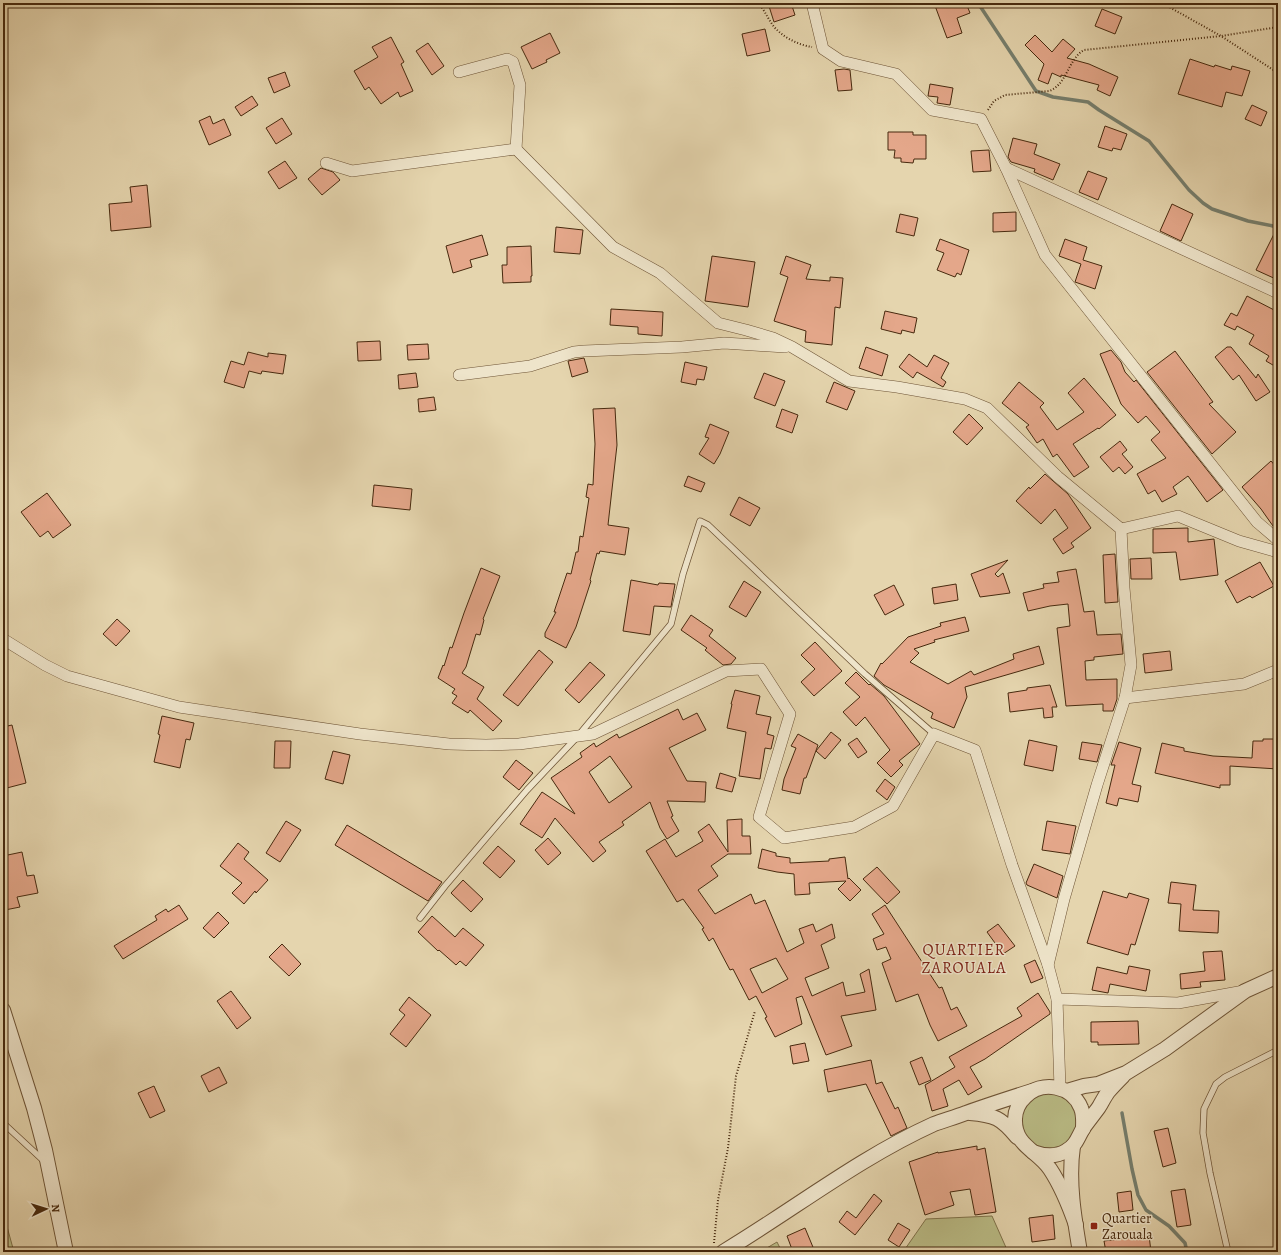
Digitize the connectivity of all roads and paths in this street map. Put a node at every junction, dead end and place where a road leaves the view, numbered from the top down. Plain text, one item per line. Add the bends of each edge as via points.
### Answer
1 (758, 3) edge
2 (812, 3) edge
3 (1162, 3) edge
4 (1278, 28) edge
5 (1221, 36) junction
6 (823, 49) junction
7 (458, 72) dead end
8 (1278, 73) edge
9 (981, 119) junction
10 (516, 148) junction
11 (326, 163) dead end
12 (1006, 168) junction
13 (1278, 293) edge
14 (792, 347) junction
15 (459, 375) dead end
16 (1121, 529) junction
17 (1278, 540) edge
18 (1278, 552) edge
19 (3, 638) edge
20 (1278, 670) edge
21 (1125, 698) junction
22 (934, 734) junction
23 (578, 736) junction
24 (420, 918) dead end
25 (1048, 965) junction
26 (1278, 976) edge
27 (1245, 991) junction
28 (1057, 999) junction
29 (3, 1010) edge
30 (755, 1011) dead end
31 (1278, 1050) edge
32 (1126, 1074) junction
33 (1032, 1090) junction
34 (1063, 1090) junction
35 (968, 1112) junction
36 (3, 1124) edge
37 (1083, 1129) junction
38 (1073, 1146) junction
39 (1029, 1148) junction
40 (49, 1166) junction
41 (1076, 1225) junction
42 (719, 1248) edge
43 (66, 1252) edge
44 (1080, 1252) edge
45 (1228, 1252) edge

1 - 6 path via 779,32 802,46
2 - 6 street
3 - 5 path
4 - 5 path
5 - 8 path
5 - 9 path via 1084,50 1076,56 1056,88 1050,91 1005,95 994,101
6 - 9 street via 841,61 896,74 932,110
7 - 10 street via 507,59 513,62 520,85
9 - 12 street
10 - 11 street via 352,171
10 - 14 street via 613,247 660,274 718,323 766,336
12 - 13 street
12 - 17 street via 1045,255 1257,522
14 - 15 street via 724,343 584,350 530,366
14 - 16 street via 849,381 965,399 987,408 1058,477
16 - 18 street via 1178,516 1239,541
16 - 21 street via 1131,665
19 - 23 street via 45,665 68,676 179,706 212,712 449,744 519,744
20 - 21 street via 1244,684
21 - 25 street via 1094,793
22 - 23 lane via 864,674 708,525 700,521 671,624
22 - 23 street via 893,806 854,827 784,838 759,817 790,714 761,669 726,671 593,734
22 - 25 street via 975,750
23 - 24 lane via 528,790
25 - 28 street
26 - 27 street
27 - 28 street via 1178,1003
27 - 32 street
28 - 34 street
29 - 40 street via 34,1108
30 - 42 path via 736,1076 728,1148 718,1200
31 - 45 lane via 1216,1084 1204,1109 1203,1133
32 - 34 street via 1098,1084
32 - 37 street via 1108,1092
33 - 34 street via 1051,1086
33 - 35 street
33 - 39 street via 1021,1101 1015,1116 1018,1137
34 - 37 street via 1075,1098 1081,1108
35 - 39 street via 996,1117
35 - 42 street via 935,1124 880,1153
36 - 40 lane
37 - 38 street
38 - 39 street via 1058,1154 1041,1155
38 - 41 street via 1071,1179
39 - 41 street via 1049,1167 1060,1184
40 - 43 street
41 - 44 street

